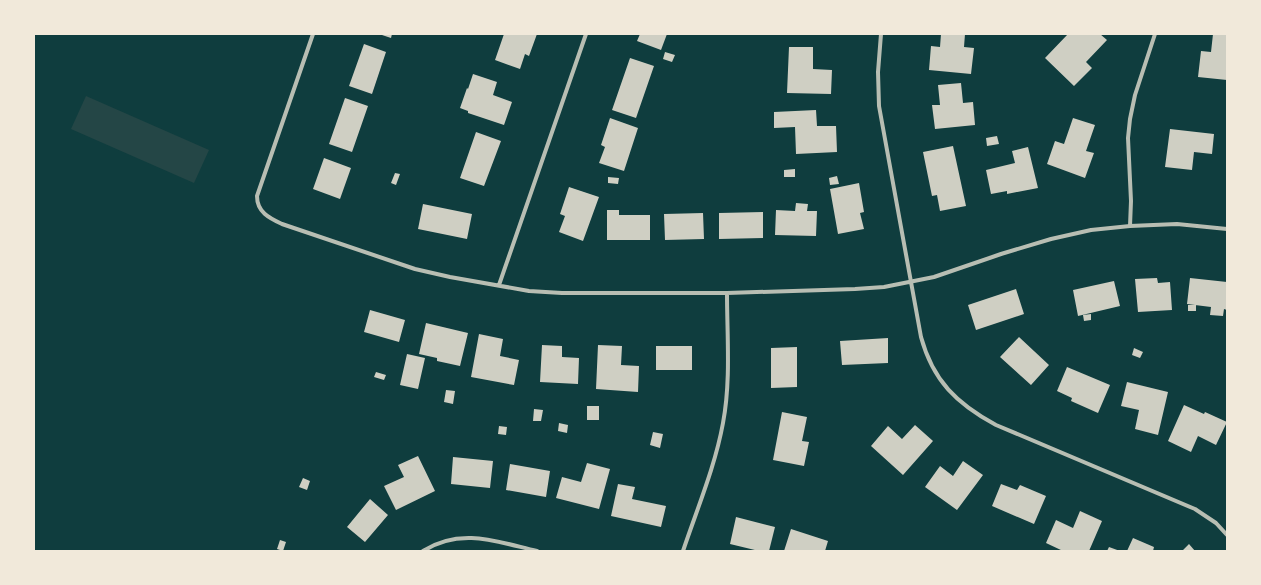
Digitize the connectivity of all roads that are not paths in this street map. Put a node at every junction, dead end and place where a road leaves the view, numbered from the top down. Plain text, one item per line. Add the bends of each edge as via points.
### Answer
1 (313, 34) edge
2 (586, 34) edge
3 (881, 34) edge
4 (1155, 34) edge
5 (1130, 226) junction
6 (1227, 229) edge
7 (911, 282) junction
8 (500, 285) junction
9 (727, 293) junction
10 (1227, 535) edge
11 (423, 551) edge
12 (537, 551) edge
13 (683, 551) edge

1 - 8 street via 257,196 259,208 268,217 282,224 415,269
2 - 8 street
3 - 7 street via 879,106
4 - 5 street via 1130,119
5 - 6 street via 1177,224
5 - 7 street via 1051,238 934,277
7 - 9 street via 855,289
7 - 10 street via 924,350 942,383 964,405 996,425 1195,509 1216,522
8 - 9 street via 529,291 562,293
9 - 13 street via 727,385 723,424
11 - 12 street via 448,540 463,537 484,538

